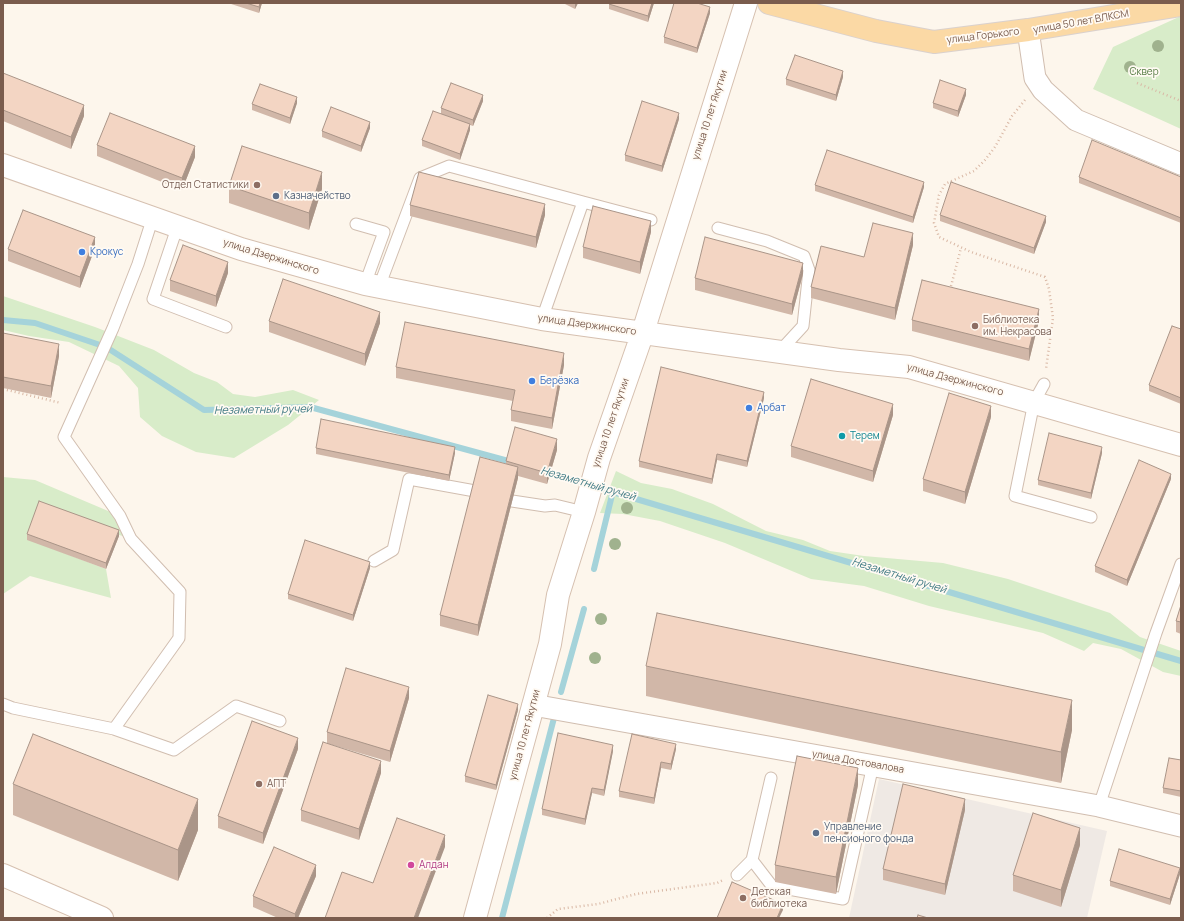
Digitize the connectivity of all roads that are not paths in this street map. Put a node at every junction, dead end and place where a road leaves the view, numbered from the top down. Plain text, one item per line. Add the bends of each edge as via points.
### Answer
1 (746, 3) edge
2 (769, 3) edge
3 (1181, 5) edge
4 (1028, 30) junction
5 (1181, 164) edge
6 (3, 165) edge
7 (583, 202) junction
8 (154, 217) junction
9 (651, 220) edge
10 (356, 224) dead end
11 (178, 225) junction
12 (718, 228) dead end
13 (372, 286) junction
14 (542, 319) junction
15 (226, 327) dead end
16 (643, 332) junction
17 (780, 351) junction
18 (1039, 393) junction
19 (1181, 445) edge
20 (475, 491) edge
21 (512, 501) edge
22 (587, 502) junction
23 (1091, 517) dead end
24 (374, 561) dead end
25 (1181, 564) edge
26 (3, 704) edge
27 (533, 705) junction
28 (280, 721) dead end
29 (114, 728) junction
30 (873, 765) junction
31 (770, 778) dead end
32 (1098, 806) junction
33 (1181, 826) edge
34 (752, 860) junction
35 (3, 875) edge
36 (737, 875) road end
37 (102, 918) edge
38 (476, 918) edge

1 - 16 street, улица 10 лет Якутии
2 - 4 main road, улица Горького via 876,31 934,42
3 - 4 main road, улица 50 лет ВЛКСМ
4 - 5 street, улица Горького via 1035,78 1043,90 1076,120
6 - 8 street, улица Дзержинского
7 - 9 lane
7 - 13 lane via 449,166 420,178
7 - 14 lane
8 - 11 street, улица Дзержинского
8 - 29 lane via 113,328 64,437 120,516 132,539 180,592 179,638
10 - 13 lane via 384,232
11 - 13 street, улица Дзержинского via 241,249
11 - 15 lane via 153,299
12 - 17 lane via 767,241 804,256 809,270 803,326
13 - 14 street, улица Дзержинского
14 - 16 street, улица Дзержинского
16 - 17 street, улица Дзержинского
16 - 22 street, улица 10 лет Якутии via 599,458
17 - 18 street, улица Дзержинского via 909,367
18 - 19 street, улица Дзержинского
18 - 23 lane via 1015,496
20 - 24 lane via 409,479 393,550
21 - 22 lane via 545,506
22 - 27 street, улица 10 лет Якутии via 558,595 550,644
25 - 32 lane
26 - 29 lane
27 - 30 street, улица Достовалова
27 - 38 street, улица 10 лет Якутии
28 - 29 lane via 236,706 174,750
30 - 32 street, улица Достовалова
30 - 34 lane via 843,899 772,886
31 - 34 lane
32 - 33 street, улица Достовалова
34 - 36 lane
35 - 37 street

